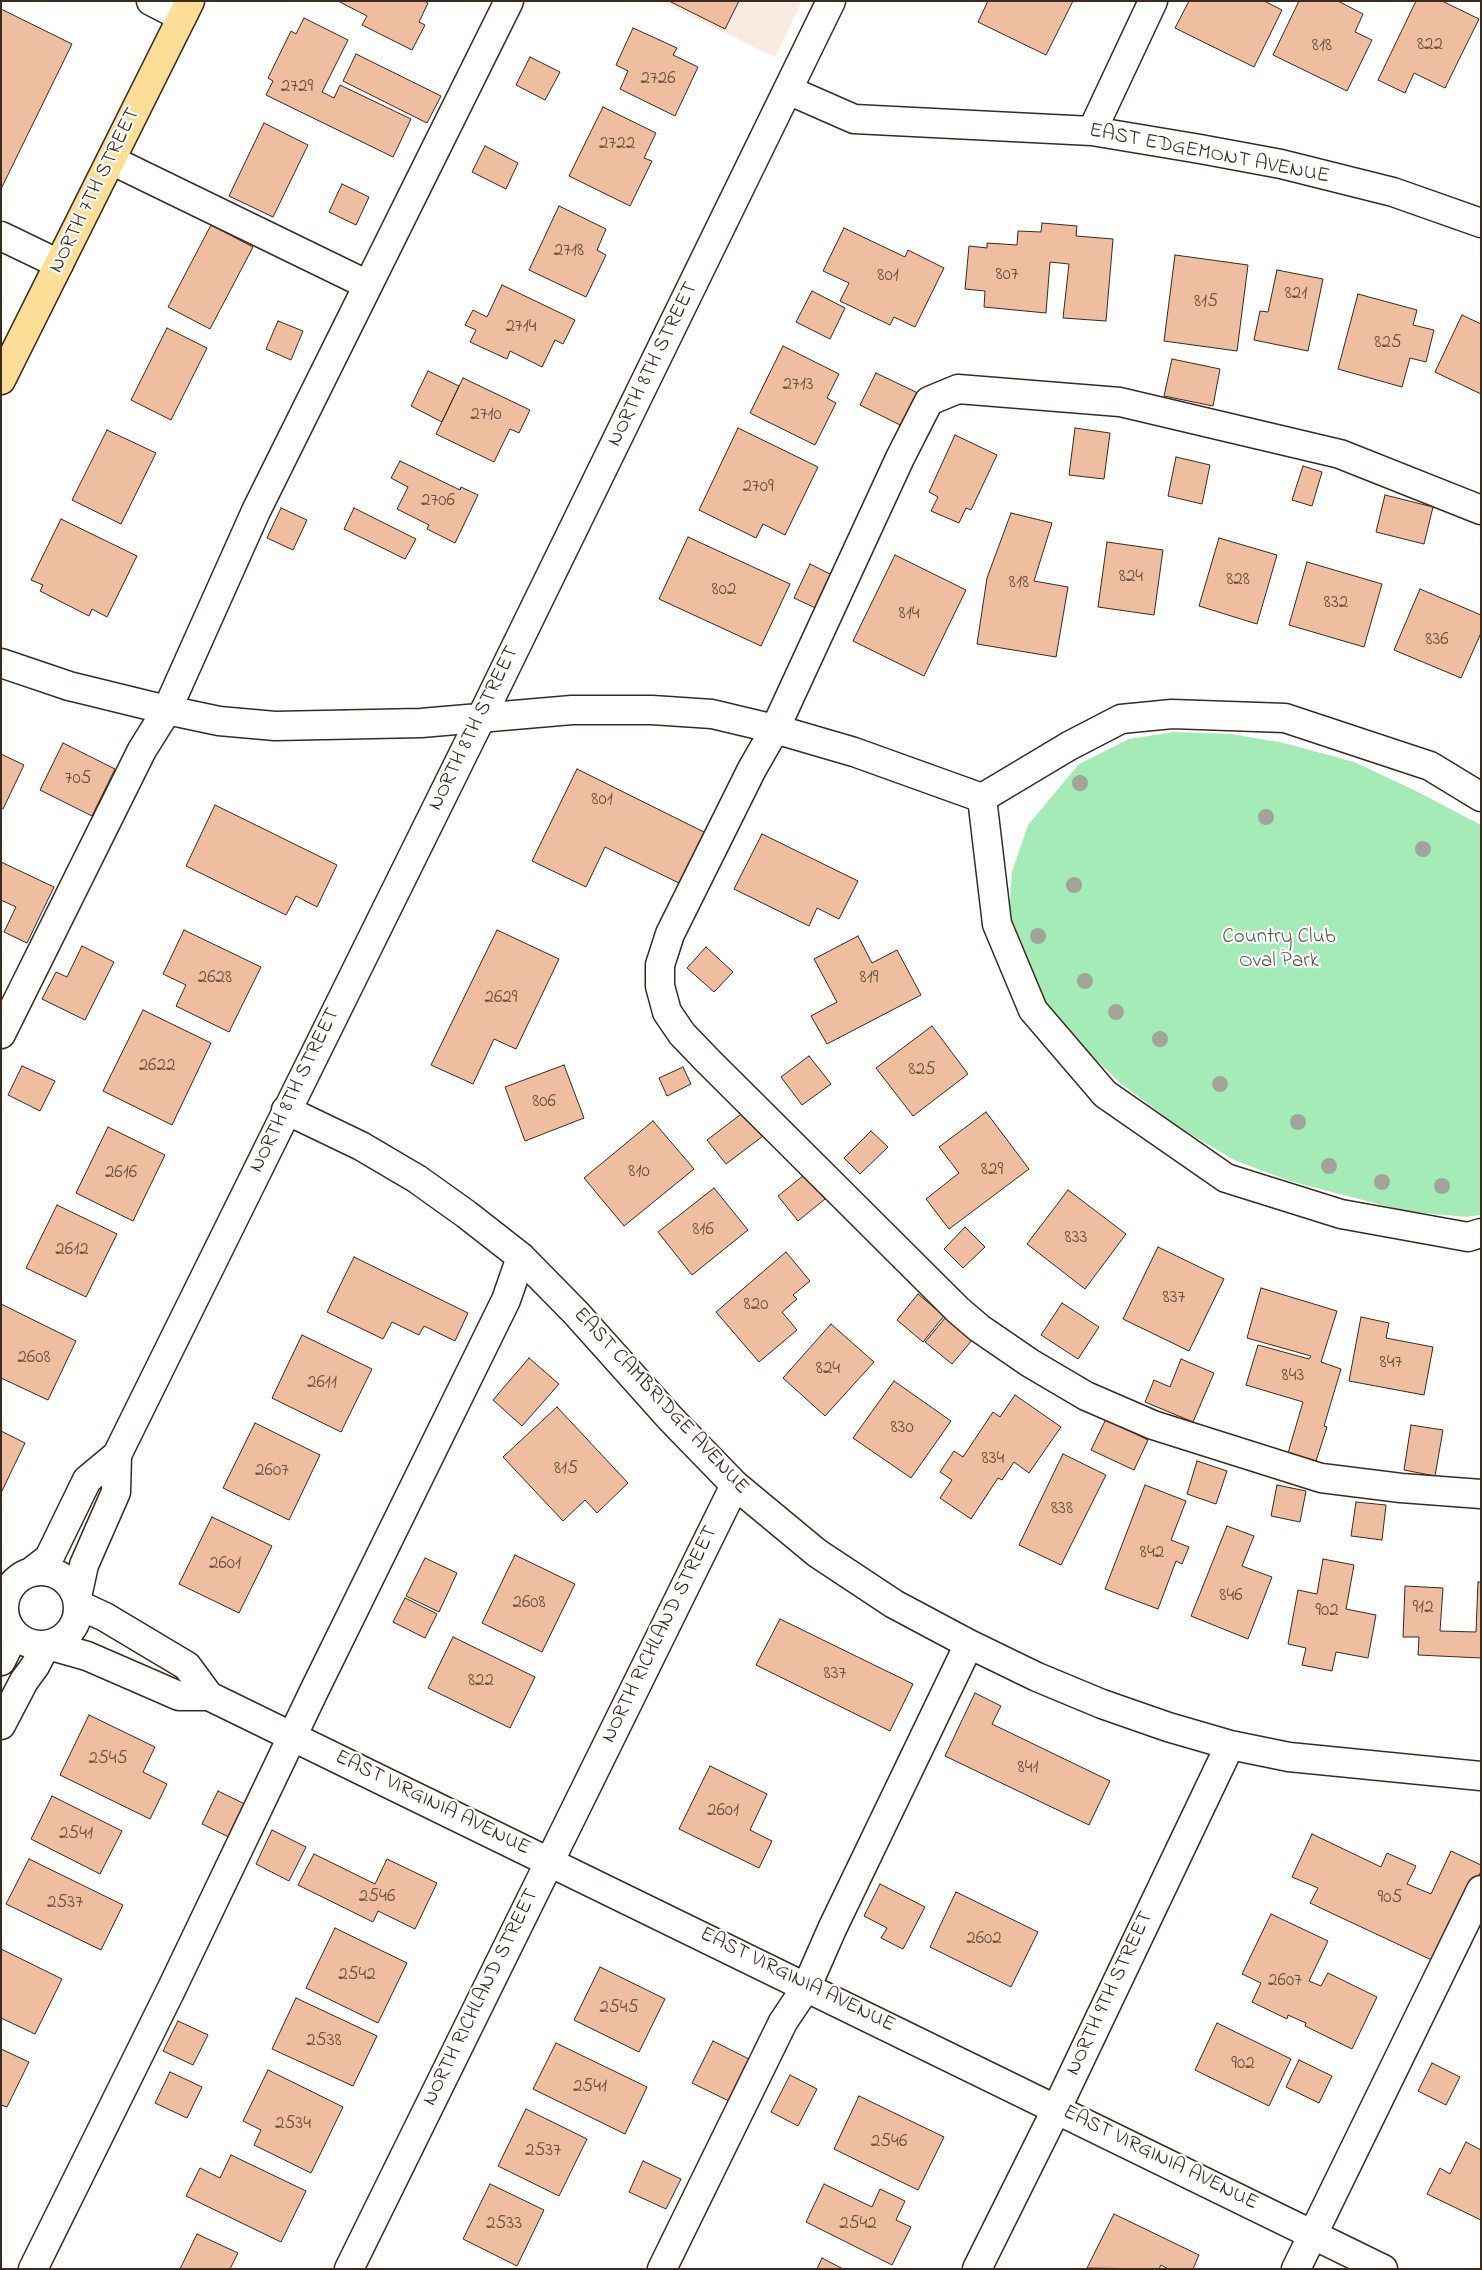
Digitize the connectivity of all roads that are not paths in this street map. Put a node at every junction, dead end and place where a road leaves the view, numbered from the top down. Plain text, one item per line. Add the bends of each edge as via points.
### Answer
1 (150, 1) edge
2 (509, 1) edge
3 (831, 1) edge
4 (1152, 1) edge
5 (186, 9) edge
6 (788, 90) junction
7 (1092, 131) junction
8 (111, 160) junction
9 (1481, 223) edge
10 (1, 236) edge
11 (59, 264) junction
12 (368, 285) junction
13 (1, 380) edge
14 (1481, 510) edge
15 (1, 663) edge
16 (168, 710) junction
17 (481, 718) junction
18 (775, 729) junction
19 (982, 798) junction
20 (1481, 798) edge
21 (1, 1034) edge
22 (286, 1110) junction
23 (1481, 1233) edge
24 (520, 1257) junction
25 (117, 1454) junction
26 (735, 1485) junction
27 (1481, 1494) edge
28 (18, 1572) edge
29 (78, 1601) junction
30 (7, 1627) edge
31 (969, 1644) junction
32 (47, 1645) junction
33 (1, 1661) edge
34 (209, 1696) junction
35 (1, 1724) edge
36 (293, 1737) junction
37 (1230, 1745) junction
38 (1481, 1776) edge
39 (550, 1861) junction
40 (1481, 1890) edge
41 (807, 1986) junction
42 (1057, 2108) junction
43 (1312, 2234) junction
44 (34, 2269) edge
45 (349, 2269) edge
46 (662, 2269) edge
47 (977, 2269) edge
48 (1296, 2269) edge
49 (1383, 2269) edge

1 - 5 street
2 - 12 street
3 - 6 street, NORTH 8TH STREET
4 - 7 street
5 - 8 main road, NORTH 7TH STREET
6 - 7 street, EAST EDGEMONT AVENUE via 854,119
6 - 17 street, NORTH 8TH STREET
7 - 9 street, EAST EDGEMONT AVENUE via 1281,164 1393,192
8 - 11 main road, NORTH 7TH STREET
8 - 12 street
10 - 11 street
11 - 13 main road, NORTH 7TH STREET
12 - 16 street via 256,511
14 - 18 street via 1340,454 1120,402 958,389 929,400
15 - 16 street via 69,686
16 - 17 street via 219,721 275,726 421,723
16 - 21 street via 142,750
17 - 18 street via 572,710 652,710 712,714
17 - 22 street, NORTH 8TH STREET
18 - 19 street via 854,752
18 - 27 street via 670,934 663,957 660,986 667,1012 682,1034 958,1310 1030,1363 1086,1396 1153,1425 1321,1478
19 - 20 street via 1121,719 1172,714 1285,718 1430,766
19 - 23 street via 996,924 1033,1010 1105,1094 1226,1178 1341,1214 1468,1237
22 - 24 street, EAST CAMBRIDGE AVENUE via 361,1146 417,1179
22 - 25 street, NORTH 8TH STREET
24 - 26 street, EAST CAMBRIDGE AVENUE
24 - 36 street via 506,1300
25 - 28 street, NORTH 8TH STREET via 87,1480 48,1558
25 - 29 street, NORTH 8TH STREET via 116,1492 84,1565
26 - 31 street, EAST CAMBRIDGE AVENUE via 816,1553 894,1604
26 - 39 street, NORTH RICHLAND STREET
28 - 29 street via 54,1572 72,1586
28 - 30 street via 5,1600
29 - 32 street via 77,1621 68,1635
29 - 34 street, EAST VIRGINIA AVENUE via 187,1666
30 - 32 street via 26,1642
30 - 33 street via 6,1651
31 - 37 street, EAST CAMBRIDGE AVENUE via 1102,1704
31 - 41 street
32 - 34 street, EAST VIRGINIA AVENUE via 87,1656 179,1696
32 - 35 street
34 - 36 street, EAST VIRGINIA AVENUE
36 - 39 street, EAST VIRGINIA AVENUE
36 - 44 street
37 - 38 street, EAST CAMBRIDGE AVENUE via 1289,1756
37 - 42 street, NORTH 9TH STREET
39 - 41 street, EAST VIRGINIA AVENUE
39 - 45 street, NORTH RICHLAND STREET
40 - 43 street
41 - 42 street, EAST VIRGINIA AVENUE
41 - 46 street via 783,2022
42 - 43 street, EAST VIRGINIA AVENUE
42 - 47 street, NORTH 9TH STREET
43 - 48 street
43 - 49 street, EAST VIRGINIA AVENUE

